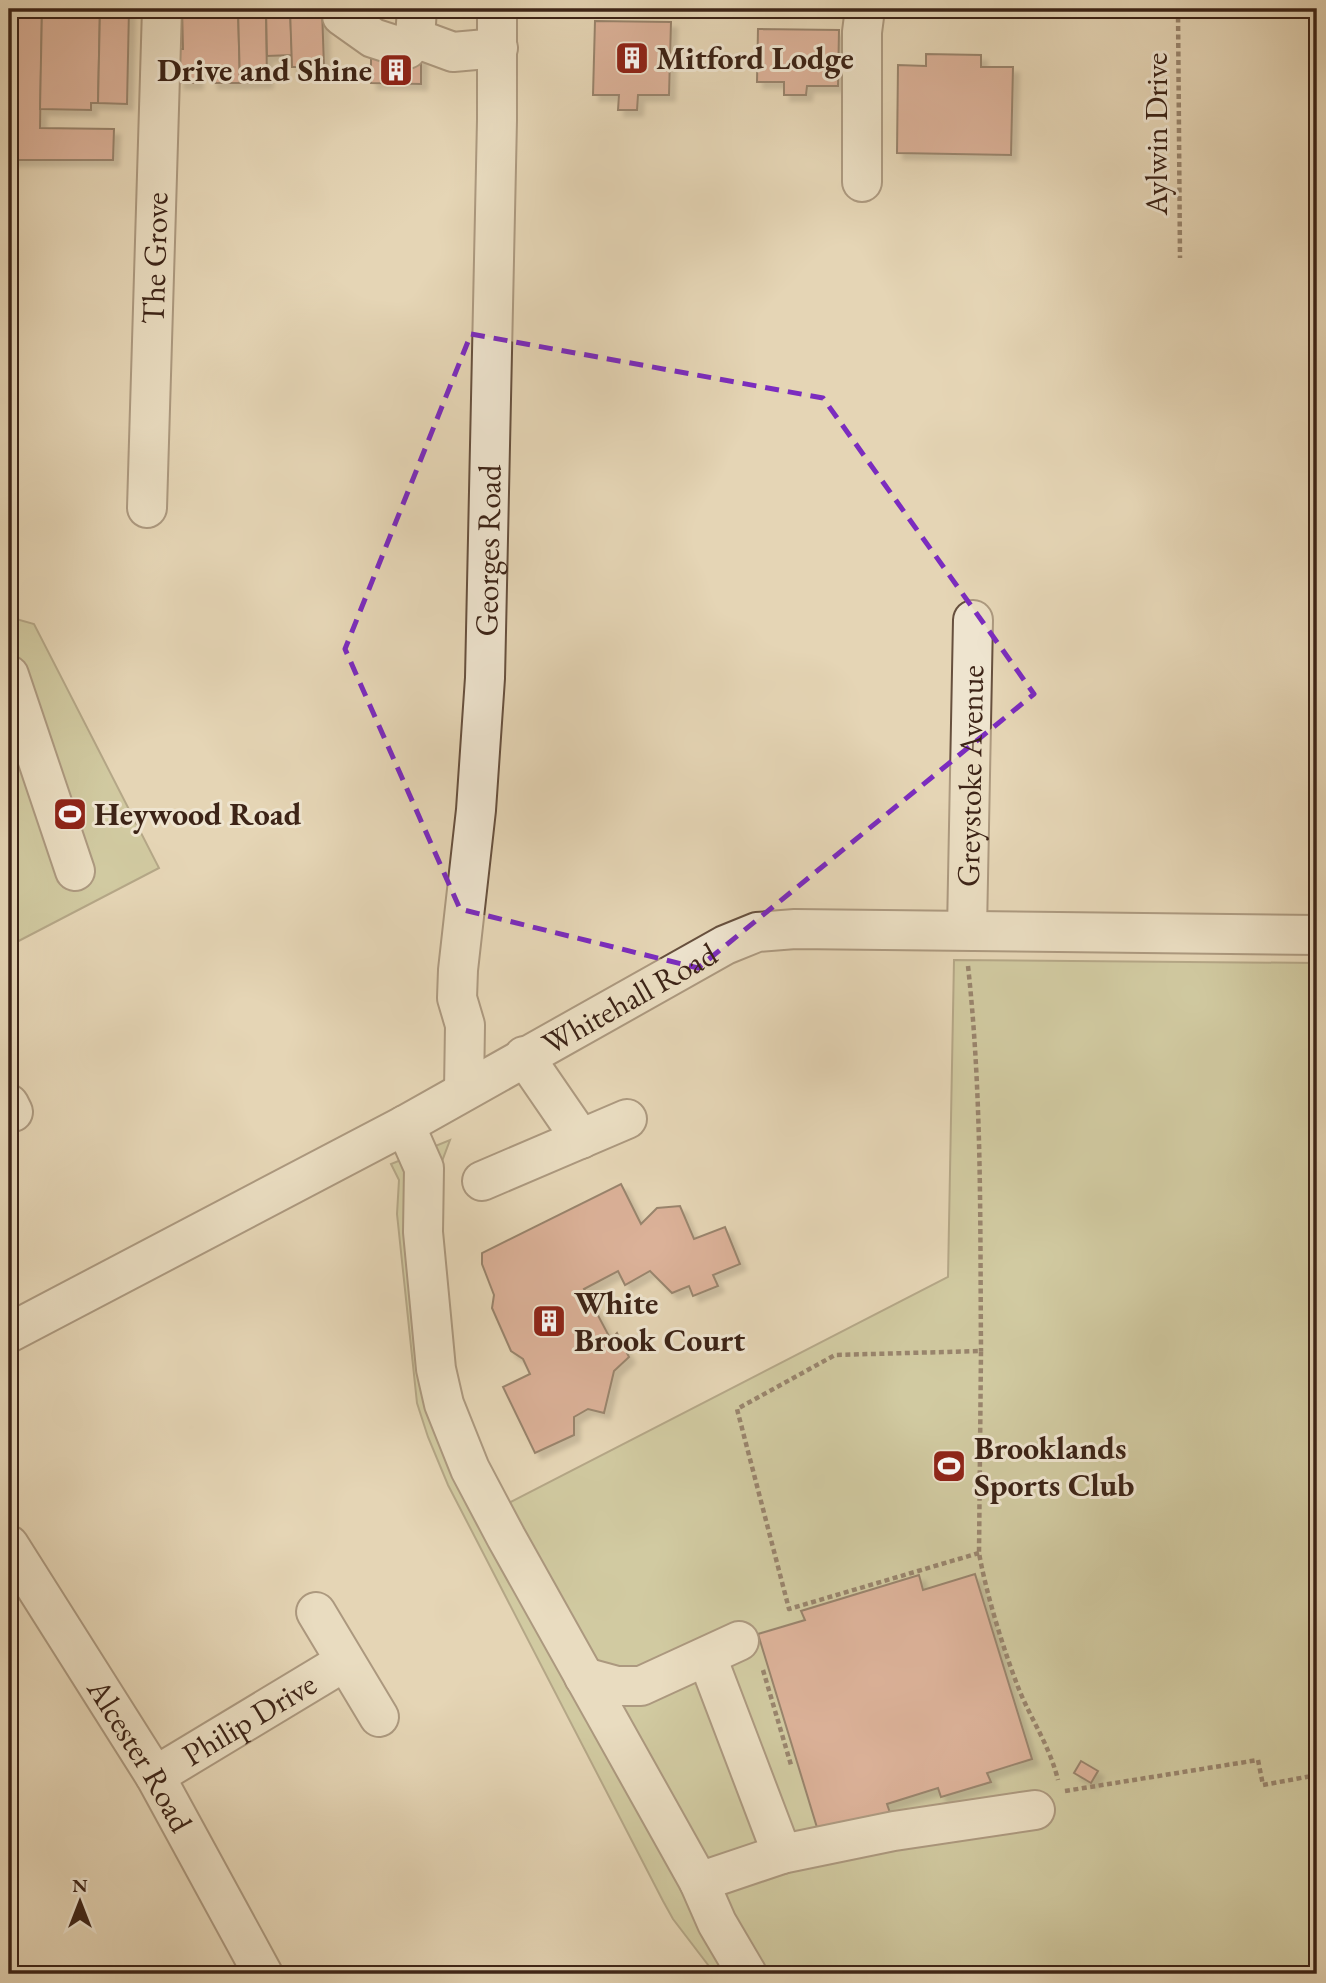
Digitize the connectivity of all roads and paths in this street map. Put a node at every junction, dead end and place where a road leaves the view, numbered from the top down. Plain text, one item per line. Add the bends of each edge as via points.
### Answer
1 (162, 9) edge
2 (342, 9) edge
3 (497, 9) edge
4 (865, 9) edge
5 (1178, 9) edge
6 (416, 23) edge
7 (498, 48) junction
8 (862, 182) dead end
9 (1180, 258) dead end
10 (147, 508) dead end
11 (973, 620) dead end
12 (9, 675) edge
13 (75, 872) dead end
14 (967, 930) junction
15 (1317, 935) edge
16 (524, 1056) junction
17 (464, 1090) junction
18 (627, 1119) dead end
19 (405, 1125) junction
20 (581, 1139) junction
21 (482, 1181) dead end
22 (9, 1334) edge
23 (981, 1351) junction
24 (9, 1545) edge
25 (979, 1553) junction
26 (316, 1612) dead end
27 (723, 1649) junction
28 (344, 1662) junction
29 (584, 1677) junction
30 (379, 1717) dead end
31 (792, 1768) dead end
32 (1317, 1775) edge
33 (155, 1776) junction
34 (1035, 1810) dead end
35 (782, 1854) junction
36 (699, 1882) junction
37 (263, 1974) edge
38 (747, 1974) edge

1 - 10 street, The Grove
2 - 6 street via 342,16 373,38 407,49
3 - 7 street, Georges Road
4 - 8 street
5 - 9 path, Aylwin Drive
6 - 7 street via 453,52
7 - 17 street, Georges Road via 485,678 457,998 465,1025
11 - 14 street, Greystoke Avenue
12 - 13 street
14 - 15 street, Whitehall Road
14 - 16 street, Whitehall Road via 757,932 725,945
14 - 23 path via 980,1131
16 - 17 street, Whitehall Road
16 - 20 street
17 - 19 street, Whitehall Road
18 - 20 street
19 - 22 street, Whitehall Road
19 - 29 street via 424,1168 423,1232 436,1369 444,1404 470,1469
20 - 21 street
23 - 25 path
23 - 25 path via 835,1355 737,1409 789,1609
24 - 33 street, Alcester Road
25 - 32 path via 1018,1687 1051,1754 1061,1792 1258,1760 1263,1785
26 - 28 street, Philip Drive
27 - 29 street via 641,1686 617,1686
27 - 31 path via 753,1636
27 - 35 street
28 - 30 street, Philip Drive
28 - 33 street, Philip Drive
29 - 36 street
33 - 37 street, Alcester Road
34 - 35 street
35 - 36 street
36 - 38 street

